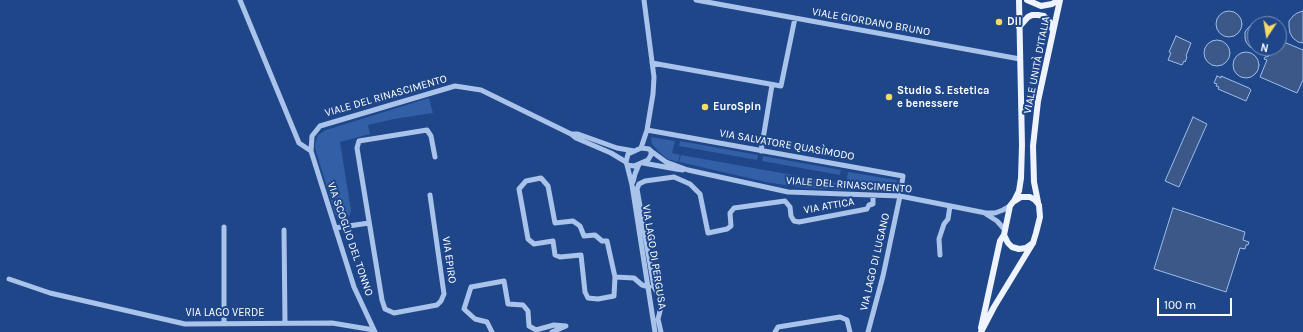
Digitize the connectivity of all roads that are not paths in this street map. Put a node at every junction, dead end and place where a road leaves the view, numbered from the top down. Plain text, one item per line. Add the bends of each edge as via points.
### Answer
1 (240, 0) edge
2 (644, 0) edge
3 (696, 0) edge
4 (1019, 0) edge
5 (1027, 0) edge
6 (1060, 0) edge
7 (795, 18) junction
8 (1019, 26) junction
9 (1053, 33) junction
10 (1020, 59) junction
11 (652, 63) junction
12 (772, 85) junction
13 (647, 130) junction
14 (571, 134) junction
15 (641, 148) junction
16 (650, 150) junction
17 (311, 151) junction
18 (634, 151) junction
19 (762, 151) junction
20 (435, 157) dead end
21 (627, 163) junction
22 (641, 164) junction
23 (688, 170) junction
24 (903, 176) junction
25 (910, 177) dead end
26 (632, 185) junction
27 (430, 195) dead end
28 (873, 196) junction
29 (900, 196) junction
30 (1012, 204) junction
31 (1039, 205) junction
32 (950, 206) junction
33 (986, 213) junction
34 (369, 223) junction
35 (224, 227) dead end
36 (335, 228) junction
37 (284, 230) dead end
38 (1004, 232) junction
39 (1033, 243) junction
40 (940, 256) dead end
41 (615, 277) junction
42 (8, 279) dead end
43 (649, 287) junction
44 (662, 303) junction
45 (651, 304) junction
46 (224, 323) junction
47 (285, 323) junction
48 (374, 331) edge
49 (492, 332) edge
50 (552, 332) edge
51 (655, 332) edge
52 (661, 332) edge
53 (775, 332) edge
54 (850, 332) edge
55 (868, 332) edge
56 (981, 332) edge

1 - 17 street via 299,143
2 - 11 street
3 - 7 street, VIALE GIORDANO BRUNO
4 - 8 main road, VIALE UNITÀ D'ITALIA
5 - 6 main road via 1041,6
6 - 9 main road, VIALE UNITÀ D'ITALIA
7 - 10 street, VIALE GIORDANO BRUNO
7 - 12 street via 781,86
8 - 9 main road via 1032,15 1044,16 1049,21
8 - 10 main road, VIALE UNITÀ D'ITALIA
9 - 31 main road, VIALE UNITÀ D'ITALIA via 1038,101 1034,146 1034,182
10 - 30 main road, VIALE UNITÀ D'ITALIA via 1021,178 1019,191
11 - 12 street
11 - 13 street via 654,76
12 - 19 street
13 - 15 street
13 - 16 street
13 - 19 street, VIA SALVATORE QUASÌMODO
14 - 17 street, VIALE DEL RINASCIMENTO via 481,90 455,86 320,126 312,136
14 - 18 street, VIALE DEL RINASCIMENTO
14 - 21 street, VIALE DEL RINASCIMENTO
15 - 16 street
15 - 18 street
16 - 22 street via 650,157
16 - 23 street via 666,162
17 - 36 street, VIA SCOGLIO DEL TONNO
18 - 21 street via 628,154
19 - 24 street, VIA SALVATORE QUASÌMODO
20 - 34 street via 431,136 427,130 359,142 357,148
21 - 22 street via 634,166
21 - 26 street, VIA LAGO DI PERGUSA
22 - 23 street
22 - 26 street
23 - 28 street, VIALE DEL RINASCIMENTO via 788,192
24 - 25 street, VIA SALVATORE QUASÌMODO
24 - 29 street
26 - 43 street, VIA LAGO DI PERGUSA
27 - 34 street, VIA EPIRO via 444,294 437,305 394,313 384,309
28 - 29 street, VIALE DEL RINASCIMENTO
28 - 44 street, VIA ATTICA via 873,204 869,205 867,210 799,222 794,221 785,201 734,208 730,213 731,226 708,233 700,194 690,184 674,177 639,184 637,189 654,287
29 - 32 street, VIALE DEL RINASCIMENTO
29 - 55 street, VIA LAGO DI LUGANO
30 - 31 main road via 1021,197 1030,197
30 - 33 street, VIALE DEL RINASCIMENTO via 995,213
30 - 38 main road, VIALE UNITÀ D'ITALIA
31 - 39 main road, VIALE UNITÀ D'ITALIA via 1040,217
32 - 33 street, VIALE DEL RINASCIMENTO
32 - 40 street via 948,219 939,239
33 - 38 street, VIALE DEL RINASCIMENTO via 997,221
34 - 36 street
35 - 46 street
36 - 48 street, VIA SCOGLIO DEL TONNO via 354,287
37 - 47 street
38 - 39 main road via 1012,247 1026,248
38 - 56 main road, VIALE UNITÀ D'ITALIA
39 - 56 main road, VIALE UNITÀ D'ITALIA
41 - 41 street via 607,241 602,241 595,235 584,236 580,226 574,221 555,223 548,186 541,178 526,180 519,189 528,239 534,244 553,241 555,255 560,257 581,255 588,298 614,296
41 - 43 street via 634,278
42 - 46 street, VIA LAGO VERDE via 50,293 185,324
43 - 45 street, VIA LAGO DI PERGUSA
44 - 45 street
44 - 52 street via 658,319
45 - 51 street, VIA LAGO DI PERGUSA
46 - 47 street, VIA LAGO VERDE
47 - 48 street, VIA LAGO VERDE via 332,323
49 - 50 street via 487,322 475,319 464,309 471,287 504,281 508,304 523,305 528,311 529,326 536,330 554,325 566,326
53 - 54 street via 778,327 840,317 847,320

